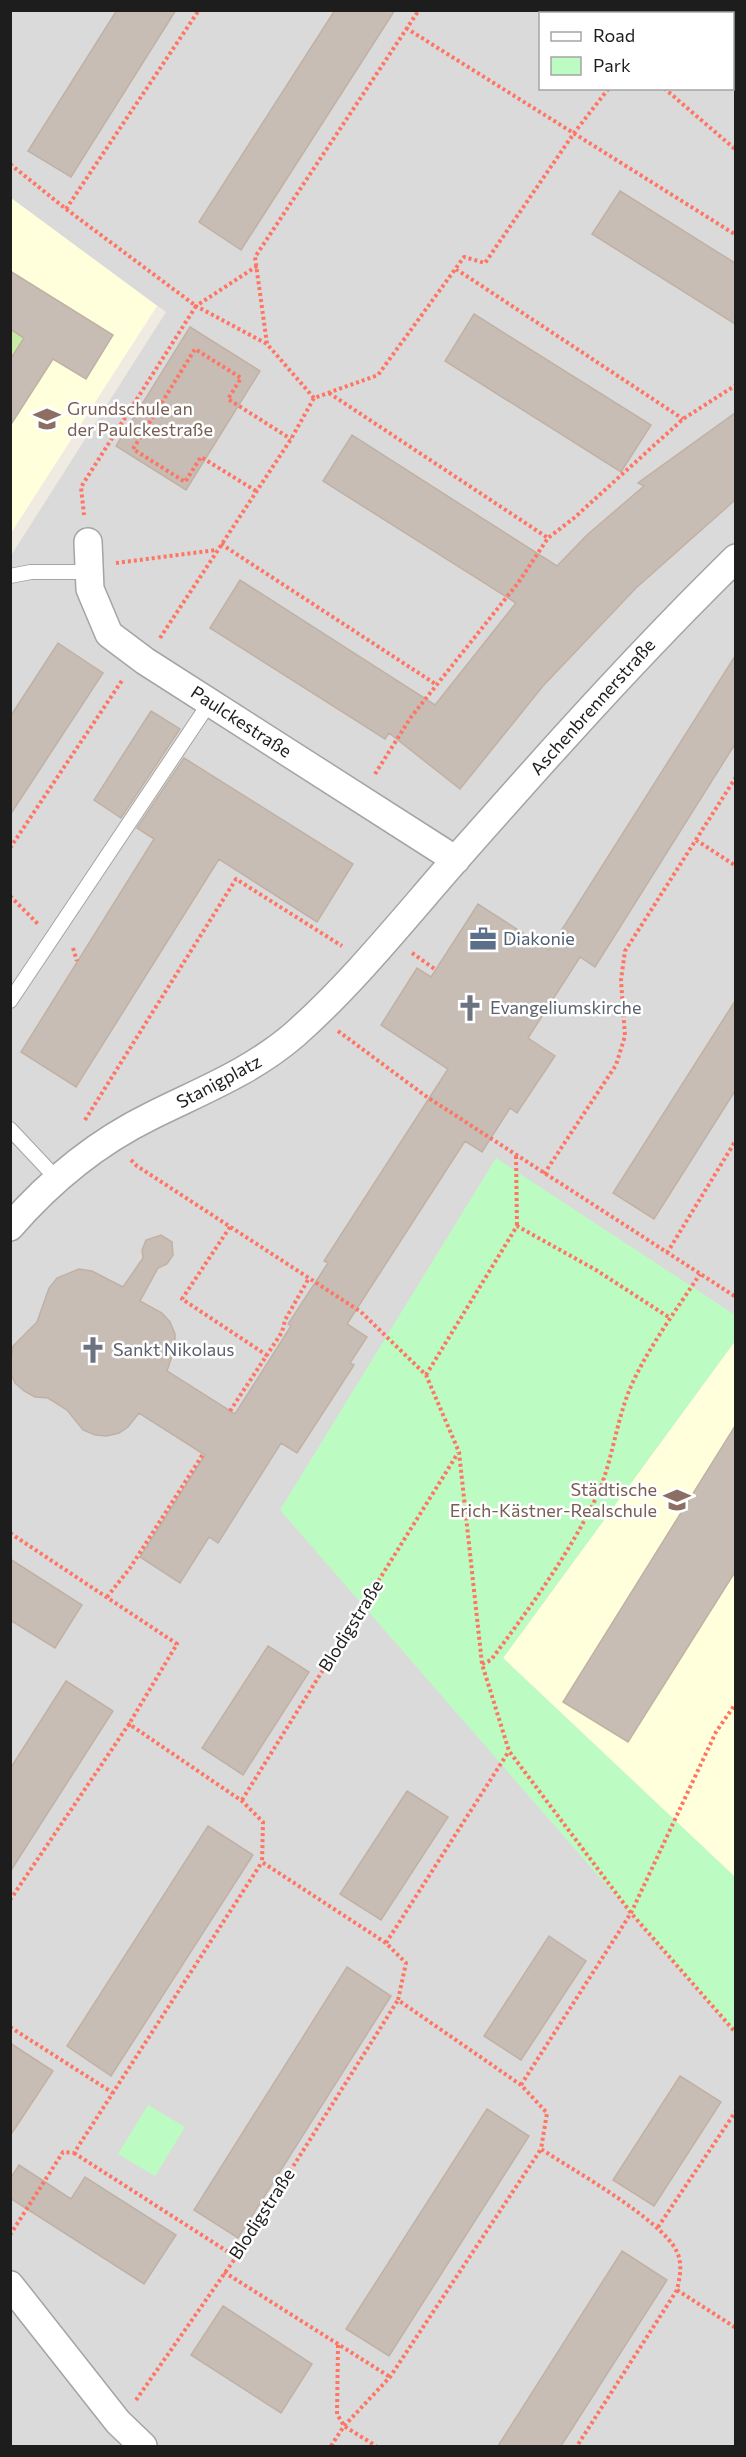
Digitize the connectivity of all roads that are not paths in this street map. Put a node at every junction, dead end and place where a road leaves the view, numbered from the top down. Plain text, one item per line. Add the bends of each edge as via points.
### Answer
1 (735, 558) edge
2 (89, 560) joint
3 (10, 576) edge
4 (210, 702) junction
5 (456, 860) junction
6 (10, 1000) edge
7 (10, 1129) edge
8 (57, 1179) junction
9 (10, 1227) edge
10 (10, 2285) edge
11 (143, 2446) edge

1 - 5 street, Aschenbrennerstraße via 667,625
2 - 3 lane
2 - 4 street, Paulckestraße via 90,589 109,634
4 - 5 street, Paulckestraße
4 - 6 lane
5 - 8 street, Stanigplatz via 316,1014 274,1052 245,1071 149,1117
7 - 8 lane
8 - 9 street, Stanigplatz
10 - 11 street via 118,2422

